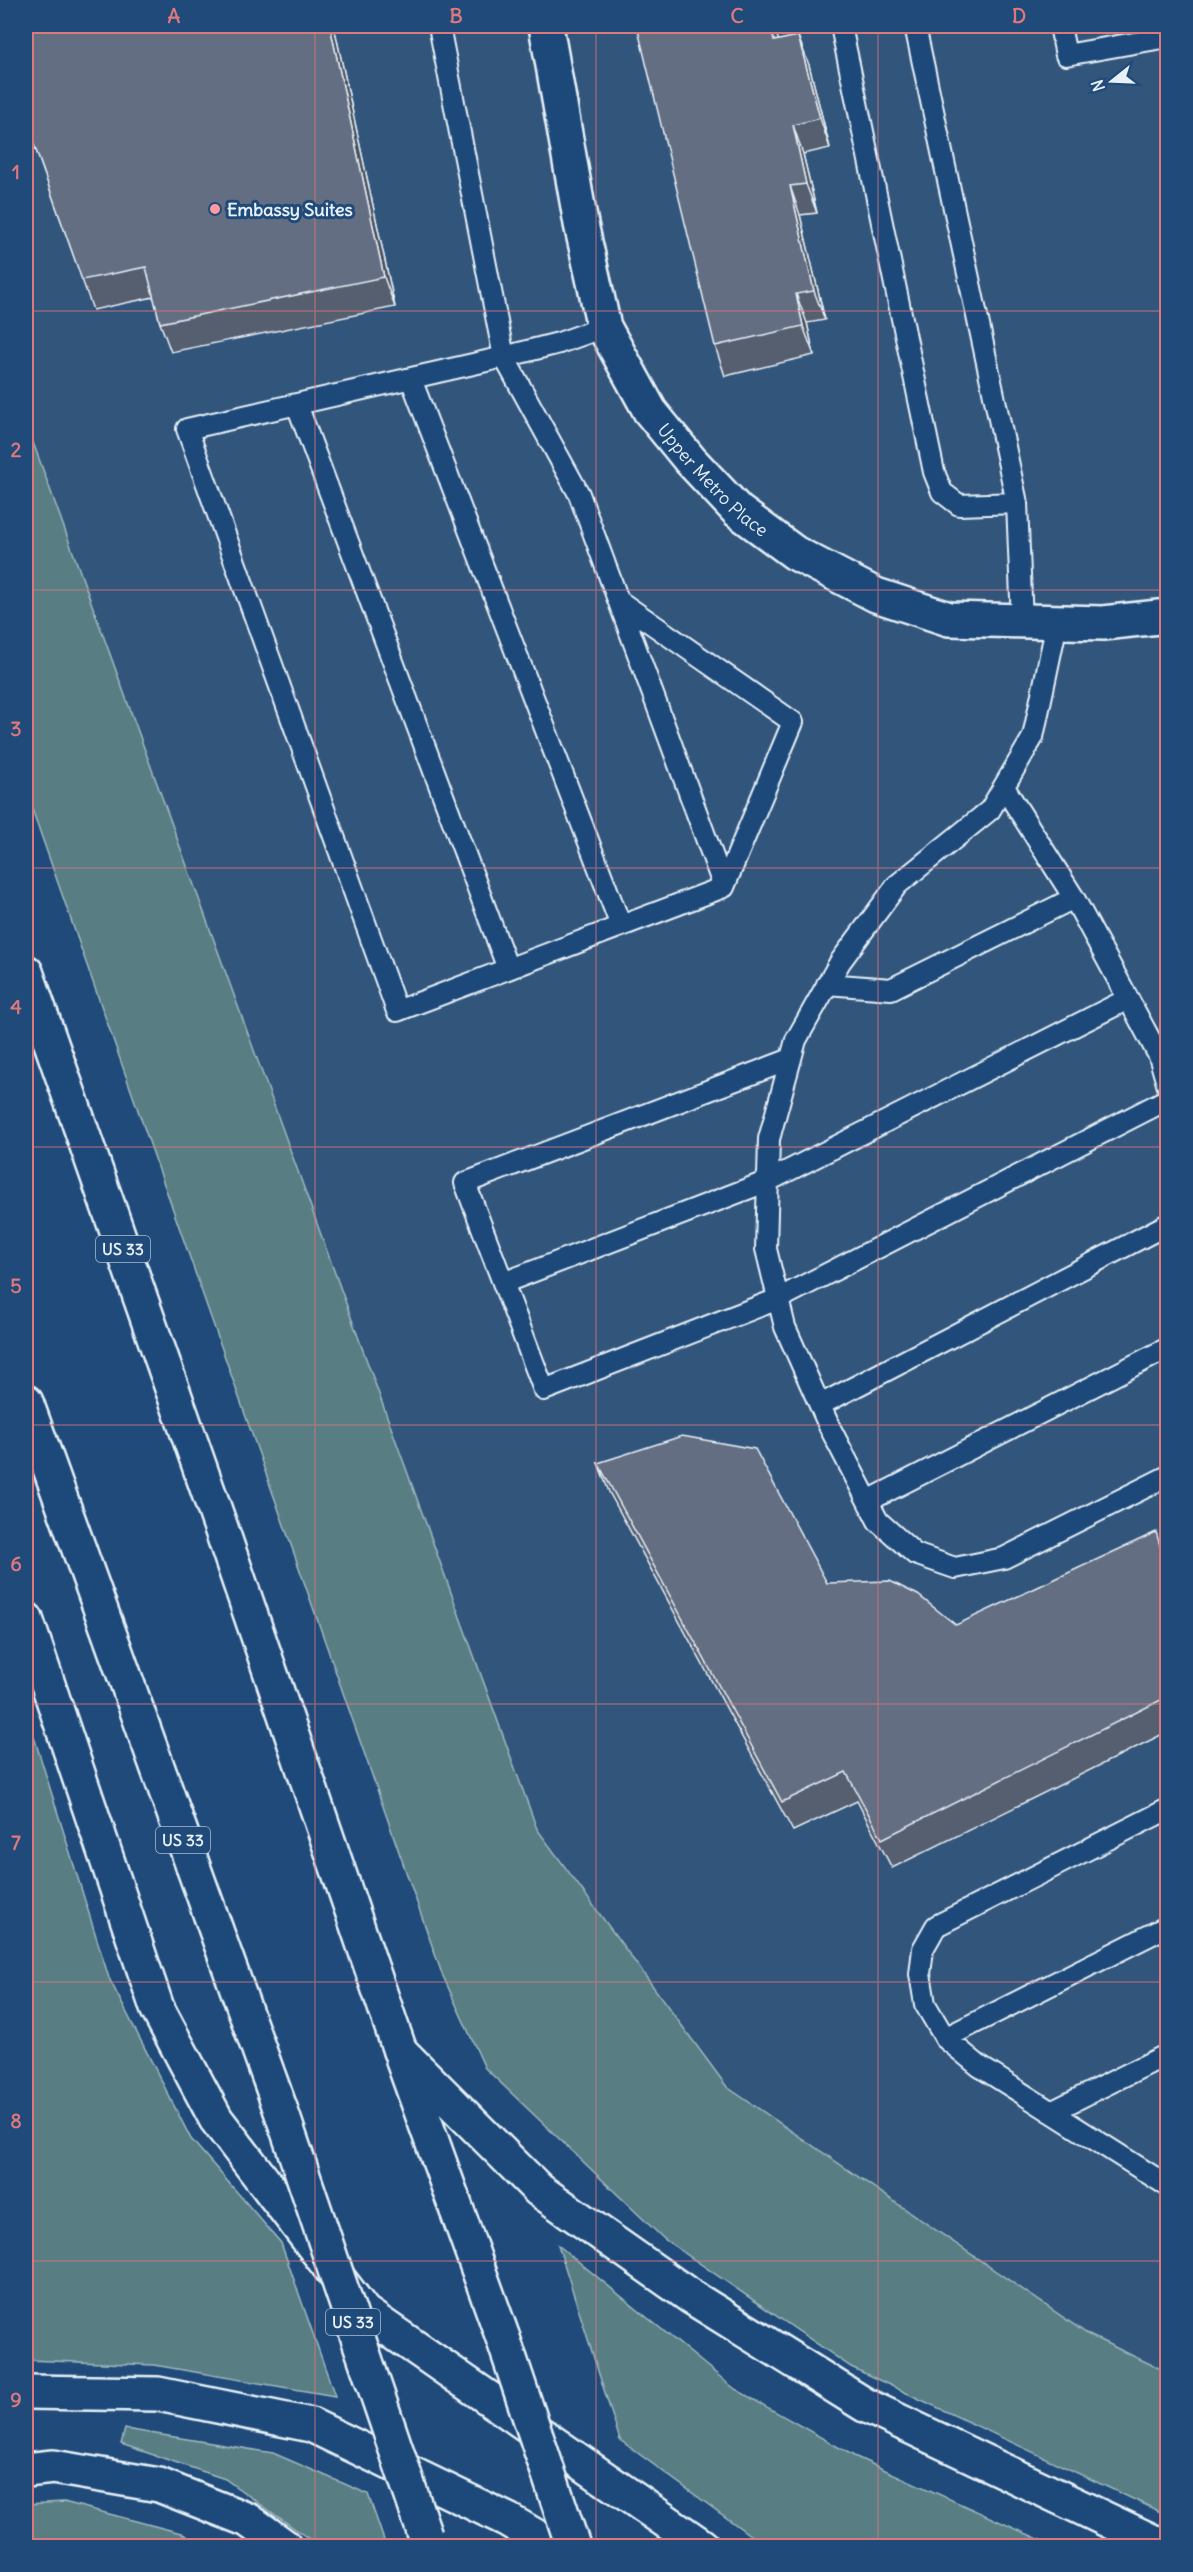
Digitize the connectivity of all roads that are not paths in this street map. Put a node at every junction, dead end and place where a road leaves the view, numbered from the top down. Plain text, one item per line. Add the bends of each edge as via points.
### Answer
1 (439, 26) edge
2 (546, 26) edge
3 (841, 26) edge
4 (915, 26) edge
5 (1060, 26) edge
6 (1167, 37) edge
7 (604, 327) junction
8 (504, 357) junction
9 (411, 379) junction
10 (297, 405) junction
11 (1017, 503) junction
12 (619, 602) junction
13 (1167, 616) edge
14 (1022, 622) junction
15 (1057, 623) junction
16 (1004, 787) junction
17 (724, 887) junction
18 (1074, 898) junction
19 (621, 926) junction
20 (507, 969) junction
21 (26, 972) edge
22 (827, 984) junction
23 (1128, 999) junction
24 (790, 1059) junction
25 (1167, 1087) edge
26 (1167, 1099) edge
27 (768, 1181) junction
28 (1167, 1224) edge
29 (503, 1283) junction
30 (778, 1299) junction
31 (1167, 1348) edge
32 (26, 1402) edge
33 (820, 1405) junction
34 (1167, 1476) edge
35 (868, 1502) junction
36 (26, 1619) edge
37 (1167, 1809) edge
38 (1167, 1926) edge
39 (945, 2038) junction
40 (399, 2051) junction
41 (1167, 2054) edge
42 (1051, 2112) junction
43 (1167, 2185) edge
44 (26, 2392) edge
45 (26, 2470) edge
46 (427, 2541) edge
47 (284, 2547) edge
48 (552, 2547) edge
49 (573, 2547) edge
50 (702, 2547) edge
51 (1162, 2547) edge

1 - 8 lane
2 - 7 main road, Upper Metro Place via 581,224
3 - 11 lane via 934,472 942,492 959,505
4 - 11 lane
5 - 6 lane via 1066,55
7 - 8 lane
7 - 14 main road, Upper Metro Place via 650,411 690,460 738,512 786,546 876,595 949,619
8 - 9 lane
8 - 12 lane via 579,494
9 - 10 lane
9 - 19 lane
10 - 20 lane
10 - 20 lane via 187,429 397,1011
11 - 14 lane
12 - 17 lane
12 - 17 lane via 793,722
13 - 15 main road, Upper Metro Place
14 - 15 main road, Upper Metro Place
15 - 16 lane via 1033,737
16 - 18 lane
16 - 22 lane via 990,810 897,885
17 - 19 lane
18 - 22 lane via 891,989
18 - 23 lane
19 - 20 lane
21 - 40 main road, US 33
22 - 24 lane via 796,1040
23 - 25 lane via 1159,1056
23 - 27 lane
24 - 27 lane via 769,1139
24 - 29 lane via 465,1183
26 - 30 lane
27 - 29 lane
27 - 30 lane via 766,1249
28 - 33 lane
29 - 30 lane via 544,1390
30 - 33 lane via 785,1327
31 - 35 lane
32 - 46 main road, US 33, bridge via 280,2108
33 - 35 lane
34 - 35 lane via 1004,1558 955,1568 915,1554 878,1521
36 - 50 main road via 157,2008 216,2119 364,2312
37 - 39 lane via 936,1926 923,1949 920,1974 925,2004
38 - 39 lane
39 - 42 lane via 979,2066
40 - 49 main road, US 33, bridge via 503,2338
40 - 51 main road via 539,2190 690,2296 865,2405
41 - 42 lane
42 - 43 lane
44 - 48 main road via 158,2394 311,2425 508,2520
45 - 47 main road via 53,2467 159,2485 248,2520

